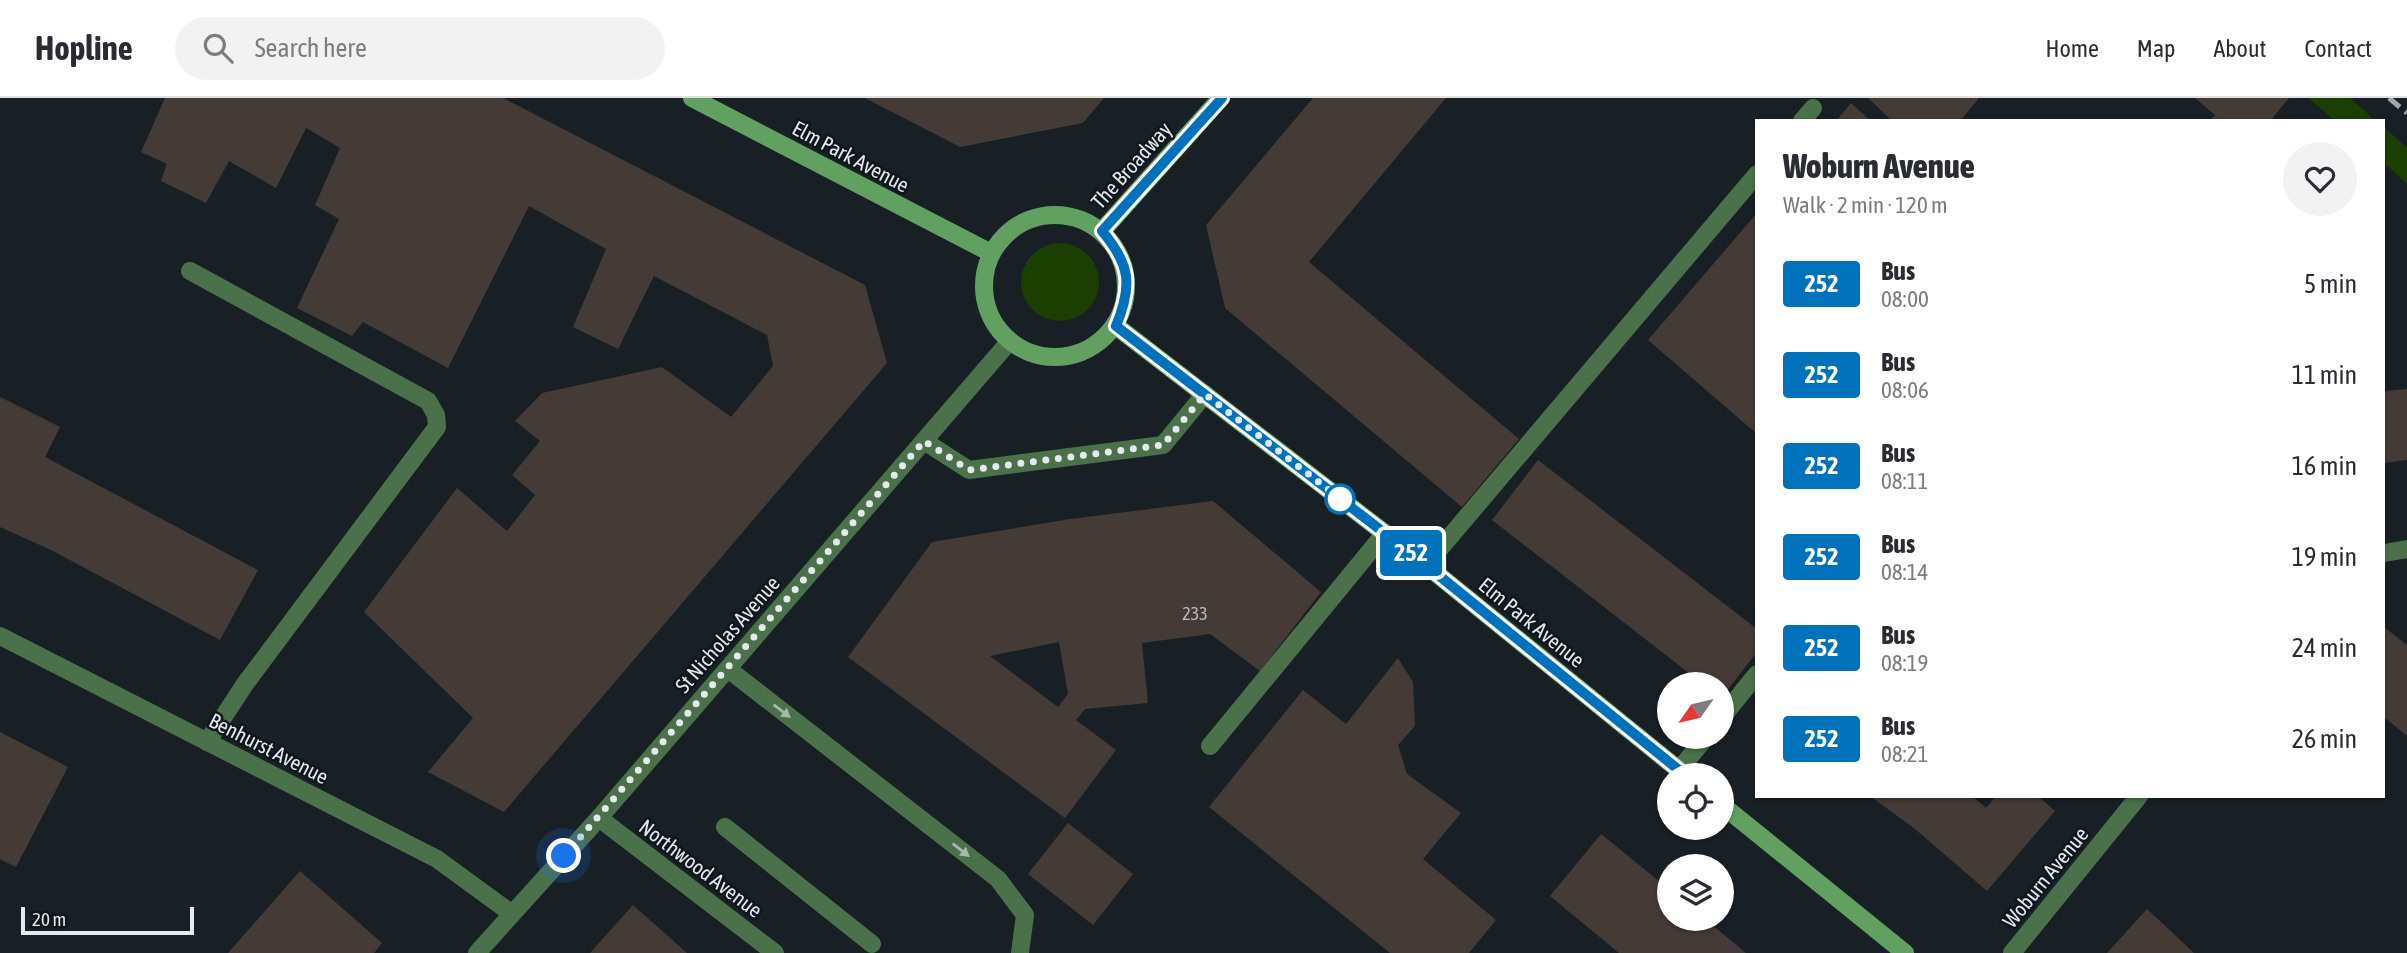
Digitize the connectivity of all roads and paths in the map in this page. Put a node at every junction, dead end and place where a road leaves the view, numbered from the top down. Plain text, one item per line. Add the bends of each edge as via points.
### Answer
1 (692, 98) edge
2 (1222, 98) edge
3 (1755, 176) edge
4 (1102, 231) junction
5 (991, 253) junction
6 (190, 271) dead end
7 (1116, 326) junction
8 (1009, 342) junction
9 (1205, 394) junction
10 (924, 441) junction
11 (1385, 533) junction
12 (2407, 549) edge
13 (2385, 553) edge
14 (1426, 565) junction
15 (0, 636) edge
16 (728, 669) junction
17 (1755, 676) edge
18 (1734, 702) edge
19 (207, 742) junction
20 (1210, 746) dead end
21 (1671, 763) edge
22 (2137, 798) edge
23 (1734, 815) edge
24 (599, 818) junction
25 (725, 827) dead end
26 (511, 912) junction
27 (873, 950) edge
28 (477, 953) edge
29 (775, 953) edge
30 (1020, 953) edge
31 (1905, 953) edge
32 (2012, 953) edge

1 - 5 street, Elm Park Avenue
2 - 4 street, The Broadway
3 - 14 street
4 - 5 street via 1073,216 1041,215 1012,229
4 - 7 street via 1118,250 1127,275 1126,301
5 - 8 street via 983,285 989,317
6 - 19 street via 428,401 436,415 436,427
7 - 8 street via 1095,347 1066,358 1036,356
7 - 9 street, Elm Park Avenue
8 - 10 street, St Nicholas Avenue
9 - 10 street via 1163,445 969,470
9 - 11 street, Elm Park Avenue
10 - 16 street, St Nicholas Avenue
11 - 14 street, Elm Park Avenue
11 - 20 street
12 - 13 street
14 - 21 street, Elm Park Avenue
15 - 19 street, Benhurst Avenue
16 - 24 street, St Nicholas Avenue
16 -> 30 street via 998,879 1025,915
17 - 18 street
19 - 26 street, Benhurst Avenue via 437,859
22 - 32 street, Woburn Avenue
23 - 31 street
24 - 26 street, St Nicholas Avenue
24 - 29 street, Northwood Avenue
25 - 27 street
26 - 28 street, St Nicholas Avenue

